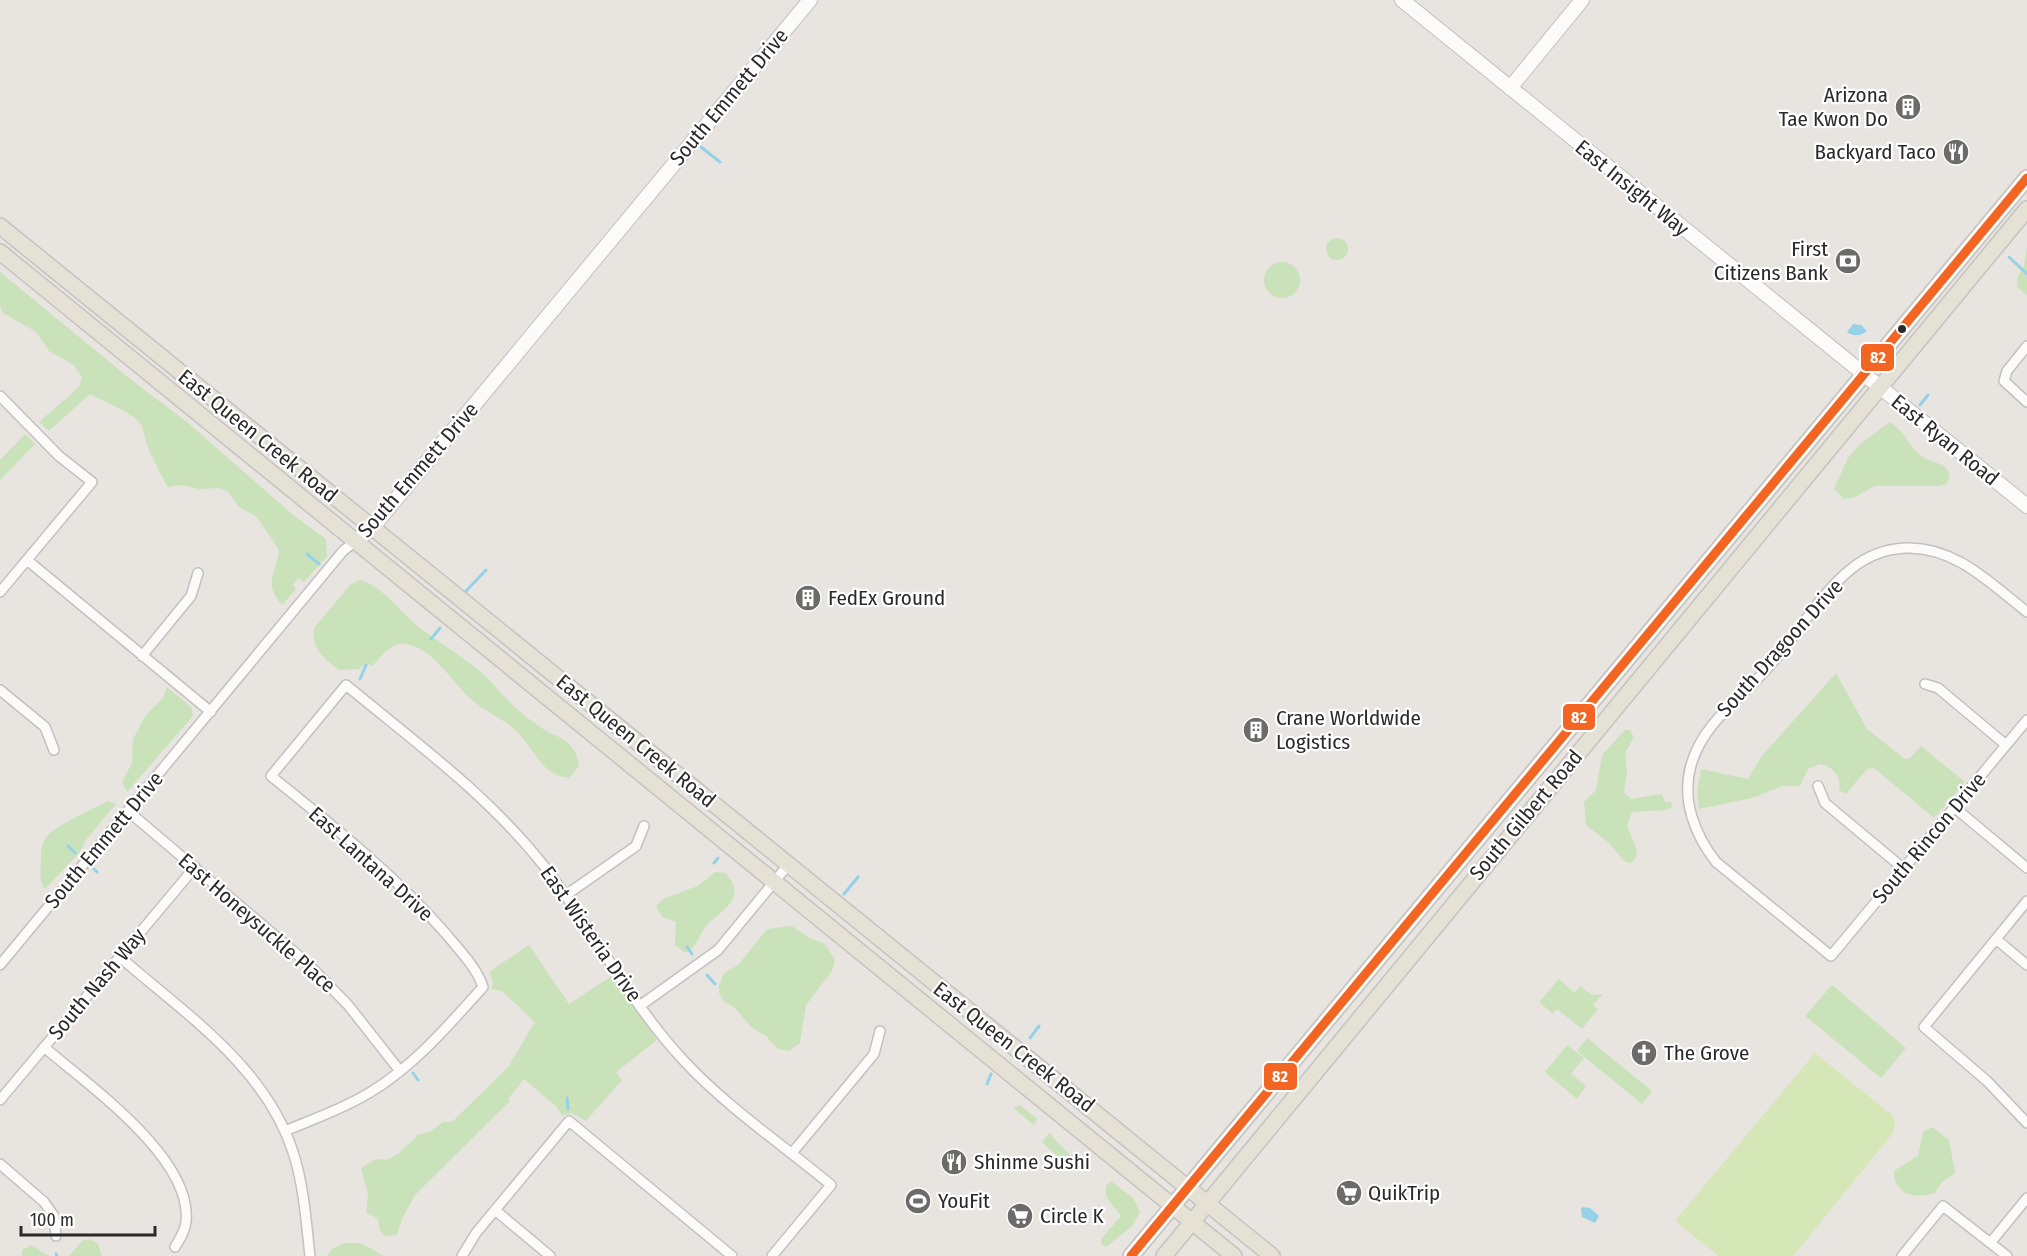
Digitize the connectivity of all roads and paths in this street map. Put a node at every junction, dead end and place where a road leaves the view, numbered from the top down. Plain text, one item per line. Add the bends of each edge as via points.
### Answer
1 (810, 0) edge
2 (1402, 0) edge
3 (1582, 0) edge
4 (1510, 88) junction
5 (2027, 178) edge
6 (2027, 209) edge
7 (0, 226) edge
8 (0, 252) edge
9 (2027, 346) edge
10 (1863, 374) junction
11 (1880, 387) junction
12 (0, 396) edge
13 (2027, 402) edge
14 (2027, 507) edge
15 (363, 535) junction
16 (27, 560) junction
17 (198, 573) dead end
18 (0, 592) edge
19 (2025, 607) edge
20 (142, 656) junction
21 (1925, 684) dead end
22 (346, 685) joint
23 (0, 690) edge
24 (211, 712) junction
25 (2027, 720) edge
26 (2006, 746) junction
27 (54, 750) dead end
28 (1818, 786) dead end
29 (1512, 799) junction
30 (1954, 807) junction
31 (128, 811) junction
32 (1529, 812) junction
33 (644, 826) dead end
34 (788, 864) junction
35 (195, 867) junction
36 (2027, 868) edge
37 (1904, 869) junction
38 (775, 881) junction
39 (566, 895) junction
40 (2027, 901) edge
41 (1996, 939) junction
42 (1831, 956) joint
43 (120, 957) junction
44 (2, 958) edge
45 (2027, 964) edge
46 (1351, 994) junction
47 (641, 1005) junction
48 (1367, 1008) junction
49 (880, 1031) dead end
50 (997, 1034) junction
51 (44, 1047) junction
52 (984, 1050) junction
53 (400, 1071) junction
54 (0, 1100) edge
55 (2027, 1123) edge
56 (285, 1131) junction
57 (792, 1153) junction
58 (0, 1164) edge
59 (1188, 1187) junction
60 (2027, 1198) edge
61 (1208, 1203) junction
62 (1173, 1206) junction
63 (495, 1210) junction
64 (1192, 1222) junction
65 (56, 1236) dead end
66 (1991, 1242) junction
67 (176, 1247) dead end
68 (310, 1256) edge
69 (462, 1256) edge
70 (550, 1256) edge
71 (732, 1256) edge
72 (772, 1256) edge
73 (1131, 1256) edge
74 (1164, 1256) edge
75 (1234, 1256) edge
76 (1272, 1256) edge
77 (1902, 1256) edge
78 (2007, 1256) edge

1 - 15 street, South Emmett Drive
2 - 4 street, East Insight Way
3 - 4 street
4 - 10 street, East Insight Way
5 - 10 main road, South Gilbert Road
6 - 11 main road, South Gilbert Road
7 - 15 main road, East Queen Creek Road
8 - 15 main road, East Queen Creek Road
9 - 13 street via 2004,381
10 - 11 street, East Ryan Road
10 - 29 main road, South Gilbert Road
11 - 14 street, East Ryan Road
11 - 32 main road, South Gilbert Road
12 - 16 street via 59,456 92,482
15 - 24 street, South Emmett Drive via 341,554
15 - 34 main road, East Queen Creek Road
15 - 38 main road, East Queen Creek Road
16 - 18 street
16 - 20 street
17 - 20 street via 191,596
19 - 42 street, South Dragoon Drive via 1942,551 1885,550 1837,583 1770,665 1703,736 1687,794 1704,847 1716,862
20 - 24 street
21 - 26 street via 1938,688
22 - 39 street, East Wisteria Drive via 490,808
22 - 53 street, East Lantana Drive via 271,776 399,883 453,942 480,976 483,987 435,1040
23 - 27 street via 45,727
24 - 31 street, South Emmett Drive
25 - 26 street, South Rincon Drive
26 - 30 street, South Rincon Drive
28 - 37 street via 1825,803
29 - 32 main road
29 - 46 main road, South Gilbert Road
30 - 36 street
30 - 37 street, South Rincon Drive
31 - 35 street, East Honeysuckle Place
31 - 44 street, South Emmett Drive
32 - 48 main road, South Gilbert Road
33 - 39 street via 636,846
34 - 38 street
34 - 50 main road, East Queen Creek Road
35 - 43 street, South Nash Way
35 - 53 street, East Honeysuckle Place via 314,970 348,1005
37 - 42 street, South Rincon Drive
38 - 47 street via 713,955
38 - 52 main road, East Queen Creek Road
39 - 47 street, East Wisteria Drive
40 - 41 street
41 - 45 street
41 - 55 street via 1924,1027 1987,1081
43 - 51 street, South Nash Way
43 - 56 street via 246,1069
46 - 48 main road
46 - 59 main road, South Gilbert Road
47 - 57 street, East Wisteria Drive via 686,1063
48 - 61 main road, South Gilbert Road
49 - 57 street via 874,1054
50 - 52 main road
50 - 59 main road, East Queen Creek Road
51 - 54 street, South Nash Way
51 - 67 street via 144,1134 165,1160 179,1186 186,1219
52 - 62 main road, East Queen Creek Road
53 - 56 street via 353,1102
56 - 68 street via 300,1174
57 - 72 street, East Wisteria Drive via 831,1185
58 - 65 street via 54,1215
59 - 61 main road, East Queen Creek Road
59 - 62 main road, South Gilbert Road
60 - 66 street
61 - 64 main road, South Gilbert Road
61 - 76 main road, East Queen Creek Road
62 - 64 main road, East Queen Creek Road
62 - 73 main road, South Gilbert Road
63 - 69 street
63 - 70 street
63 - 71 street via 569,1121
64 - 74 main road, South Gilbert Road
64 - 75 main road, East Queen Creek Road
66 - 77 street via 1943,1206
66 - 78 street

